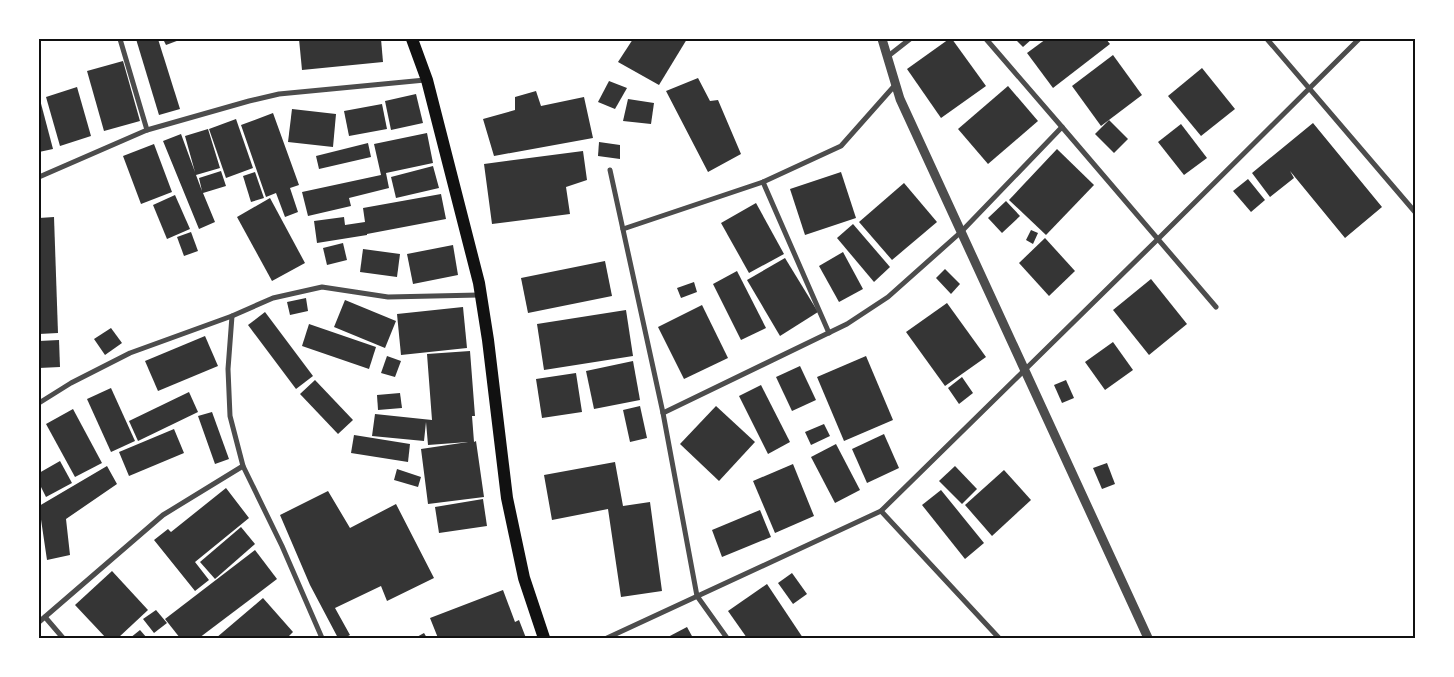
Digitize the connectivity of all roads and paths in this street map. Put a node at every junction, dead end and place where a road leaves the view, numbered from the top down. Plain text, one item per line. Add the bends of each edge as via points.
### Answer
1 (120, 39) edge
2 (412, 39) edge
3 (882, 39) edge
4 (910, 39) edge
5 (986, 39) edge
6 (1267, 39) edge
7 (1358, 39) edge
8 (887, 57) junction
9 (428, 80) junction
10 (896, 84) junction
11 (1309, 87) junction
12 (1062, 127) junction
13 (147, 130) junction
14 (610, 170) dead end
15 (39, 177) edge
16 (763, 182) junction
17 (1415, 212) edge
18 (623, 229) junction
19 (962, 232) junction
20 (1157, 240) junction
21 (481, 295) junction
22 (1216, 307) dead end
23 (232, 316) junction
24 (829, 333) junction
25 (1025, 368) junction
26 (39, 403) edge
27 (663, 413) junction
28 (243, 466) junction
29 (881, 511) junction
30 (697, 596) junction
31 (45, 617) junction
32 (39, 622) edge
33 (63, 638) edge
34 (322, 638) edge
35 (544, 638) edge
36 (607, 638) edge
37 (727, 638) edge
38 (999, 638) edge
39 (1148, 638) edge

1 - 13 street
2 - 9 main road
3 - 8 street
4 - 8 street
5 - 12 street
6 - 11 street
7 - 11 street
8 - 10 street
9 - 13 street via 279,94
9 - 21 main road
10 - 16 street via 841,146
10 - 19 street
11 - 17 street
11 - 20 street
12 - 19 street
12 - 20 street
13 - 15 street
14 - 18 street
16 - 18 street
16 - 24 street
18 - 27 street
19 - 24 street via 888,297
19 - 25 street
20 - 22 street
20 - 25 street
21 - 23 street via 388,297 322,287 273,298
21 - 35 main road via 506,498 524,578
23 - 26 street via 130,353 70,383
23 - 28 street via 228,369 230,416
24 - 27 street
25 - 29 street
25 - 39 street
27 - 30 street
28 - 31 street via 163,515
28 - 34 street
29 - 30 street
29 - 38 street
30 - 36 street
30 - 37 street
31 - 32 street
31 - 33 street

